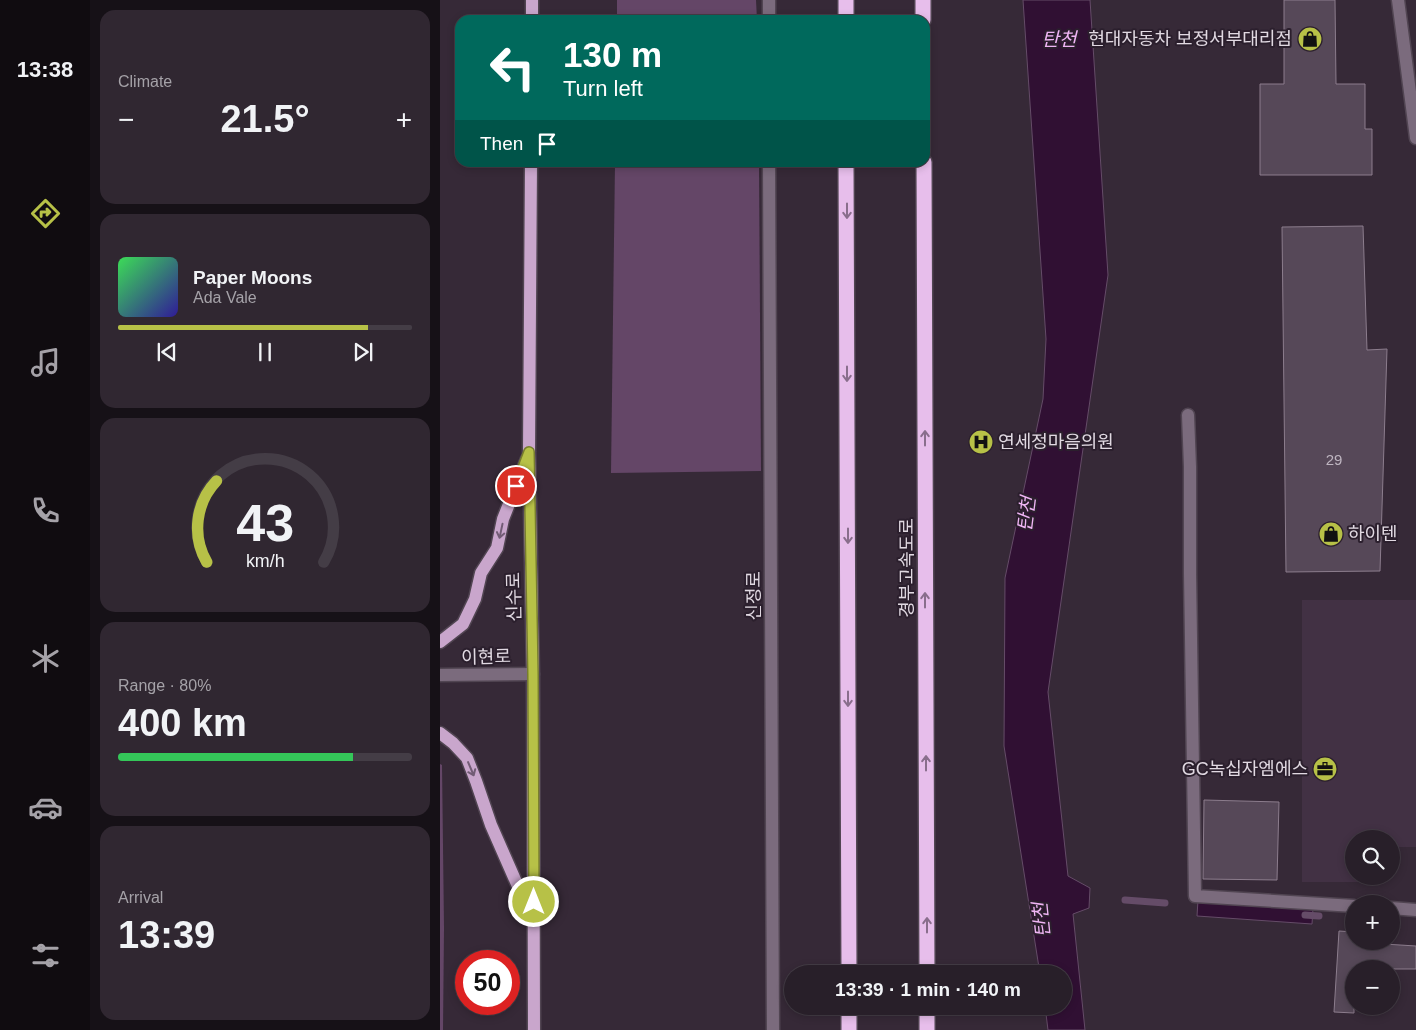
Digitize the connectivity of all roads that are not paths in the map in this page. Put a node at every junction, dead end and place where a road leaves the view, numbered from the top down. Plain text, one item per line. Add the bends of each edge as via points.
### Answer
1 (532, 0) edge
2 (769, 0) edge
3 (846, 0) edge
4 (923, 0) edge
5 (1398, 0) edge
6 (532, 15) edge
7 (769, 15) edge
8 (846, 15) edge
9 (923, 15) edge
10 (1416, 138) edge
11 (531, 167) edge
12 (769, 167) edge
13 (846, 167) edge
14 (924, 167) edge
15 (1188, 414) dead end
16 (529, 452) junction
17 (440, 642) edge
18 (533, 674) junction
19 (440, 675) edge
20 (440, 733) edge
21 (1345, 905) edge
22 (1400, 909) edge
23 (1416, 910) edge
24 (534, 921) junction
25 (849, 965) edge
26 (927, 965) edge
27 (849, 1015) edge
28 (927, 1015) edge
29 (534, 1030) edge
30 (773, 1030) edge
31 (849, 1030) edge
32 (927, 1030) edge

1 - 6 main road
2 - 7 street
3 - 8 highway
4 - 9 highway
5 - 10 street
11 - 16 main road, 신수로
12 - 30 street, 신정로
13 -> 25 highway
26 -> 14 highway, 경부고속도로
15 - 21 street via 1195,896
16 -> 17 main road via 504,519 497,548 481,573 475,599 463,624
16 - 18 main road, 신수로
18 - 19 street, 이현로
18 - 24 main road, 신수로
20 -> 24 main road via 467,758 491,825
22 - 23 street
24 - 29 main road, 신수로
27 - 31 highway
28 - 32 highway

